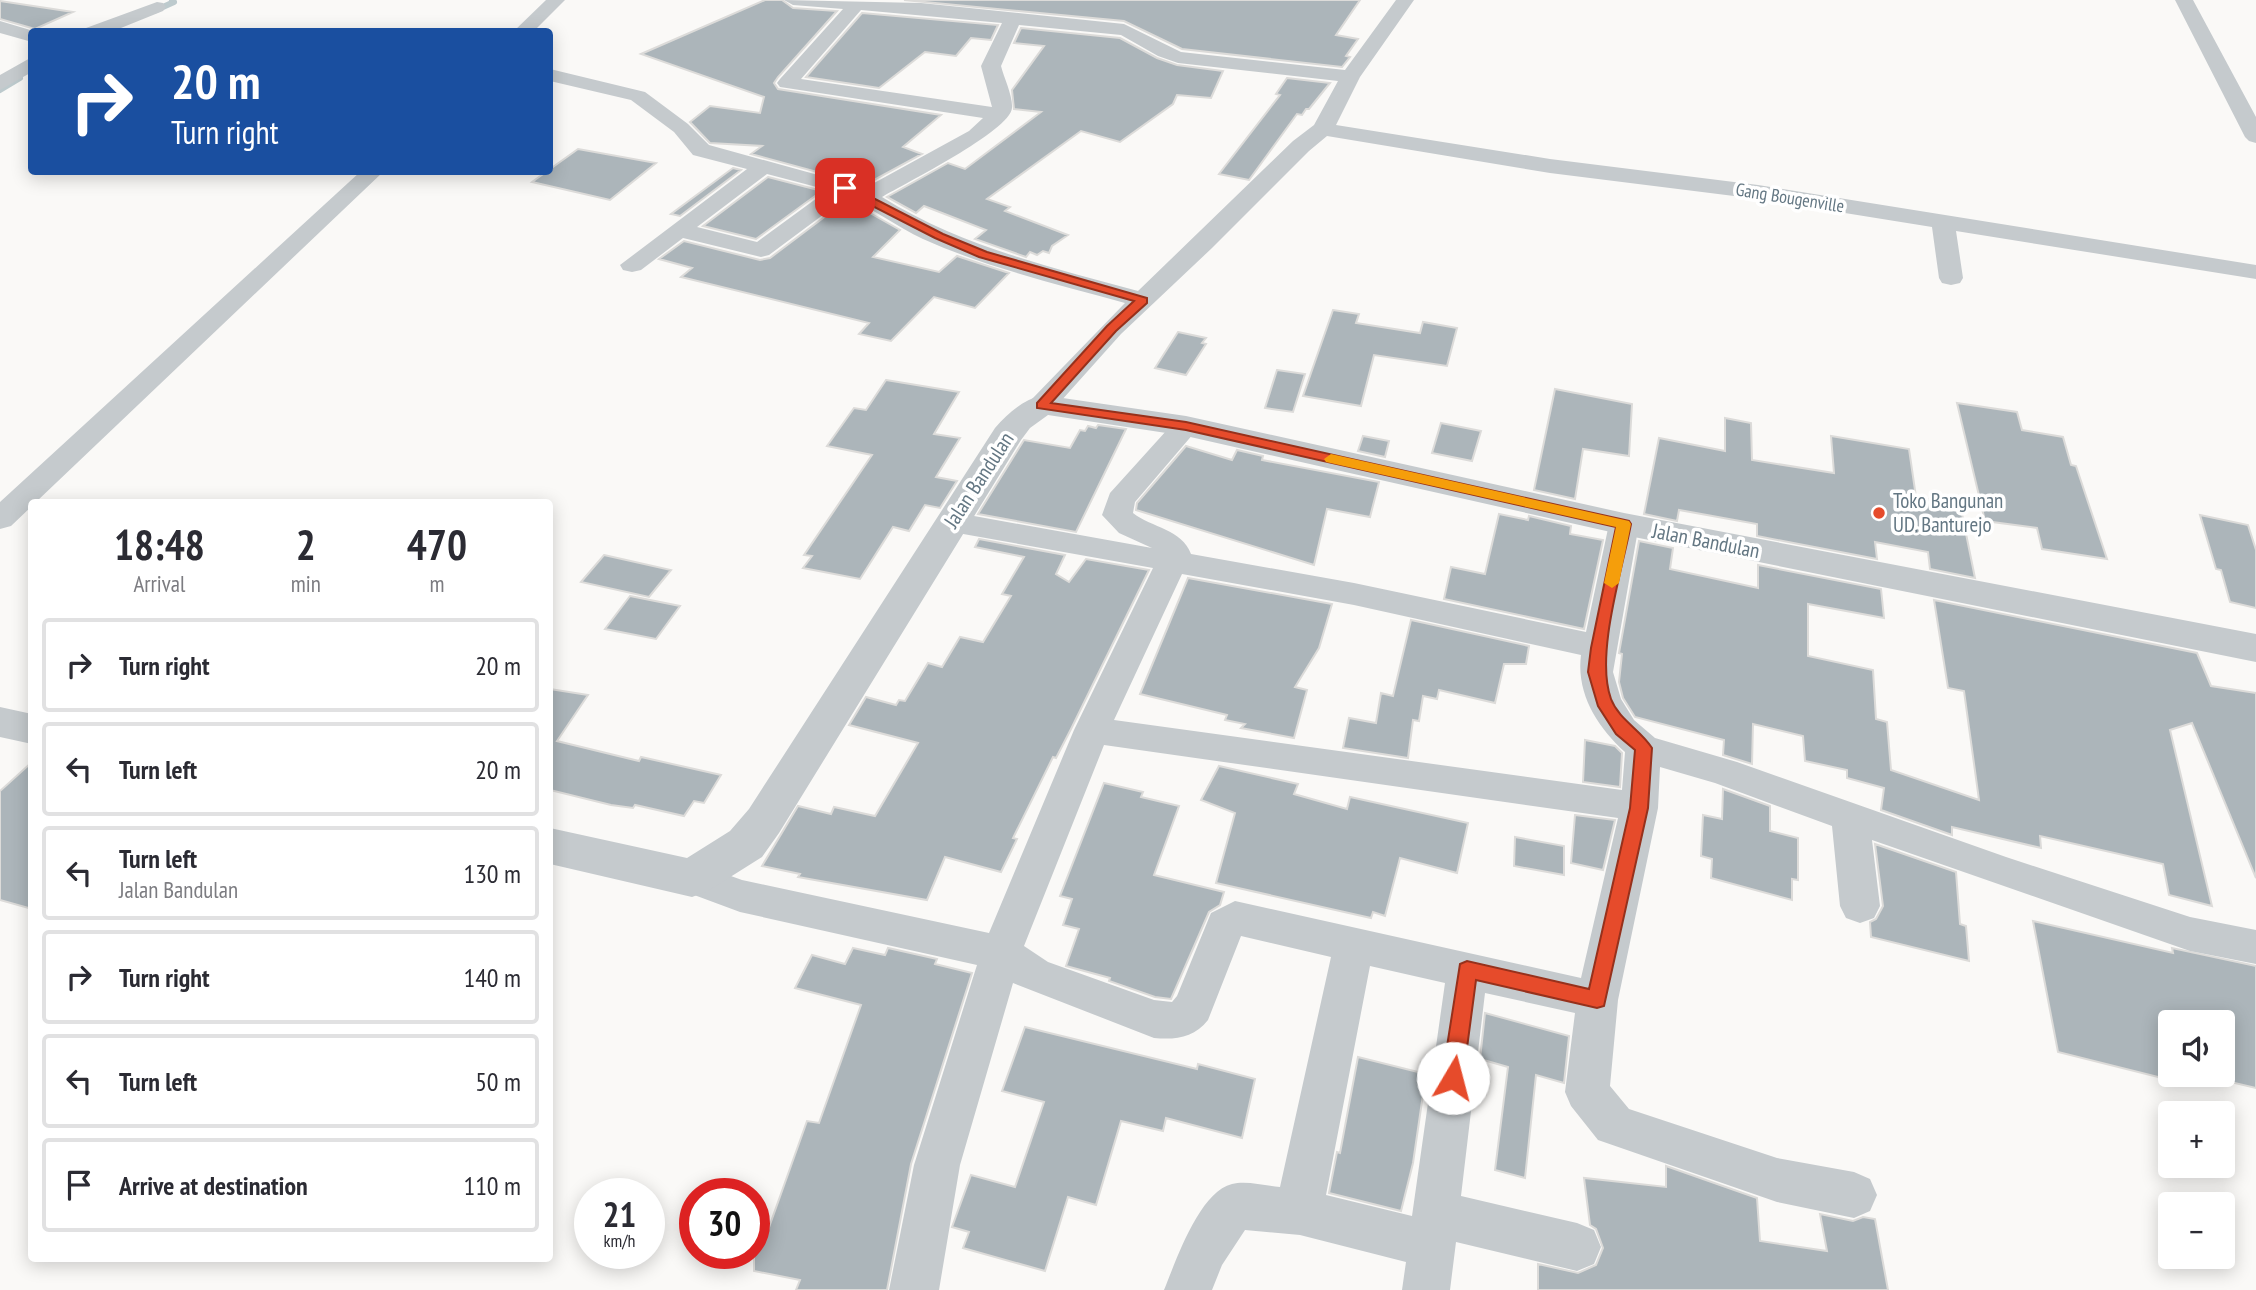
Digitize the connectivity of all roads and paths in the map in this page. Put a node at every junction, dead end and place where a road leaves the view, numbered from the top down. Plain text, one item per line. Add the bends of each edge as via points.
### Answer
1 (556, 0) edge
2 (793, 0) edge
3 (1405, 0) edge
4 (2184, 0) edge
5 (859, 2) edge
6 (116, 5) dead end
7 (945, 6) edge
8 (1013, 19) junction
9 (0, 27) edge
10 (103, 28) edge
11 (526, 28) edge
12 (28, 35) edge
13 (28, 66) edge
14 (553, 76) edge
15 (1350, 77) junction
16 (0, 84) edge
17 (1000, 114) junction
18 (1324, 129) junction
19 (2256, 137) edge
20 (763, 167) junction
21 (369, 175) edge
22 (855, 192) junction
23 (1943, 222) junction
24 (680, 230) junction
25 (632, 265) dead end
26 (2256, 272) edge
27 (1951, 278) dead end
28 (1142, 300) junction
29 (1042, 405) junction
30 (1186, 426) junction
31 (0, 519) edge
32 (953, 522) junction
33 (1624, 524) junction
34 (1173, 561) junction
35 (1599, 648) junction
36 (2256, 648) edge
37 (0, 722) edge
38 (28, 728) edge
39 (1092, 730) junction
40 (1643, 748) junction
41 (1639, 808) junction
42 (1850, 817) junction
43 (553, 847) edge
44 (692, 878) junction
45 (1860, 906) dead end
46 (1354, 943) junction
47 (2256, 947) edge
48 (1001, 953) junction
49 (1467, 970) junction
50 (1597, 1000) junction
51 (1854, 1195) dead end
52 (1300, 1212) junction
53 (1433, 1229) junction
54 (1577, 1247) dead end
55 (914, 1290) edge
56 (1188, 1290) edge
57 (1426, 1290) edge

1 - 11 street
2 - 5 street
3 - 15 street
4 - 19 street
5 - 7 street
5 - 17 street via 787,83
6 - 10 street via 150,9
7 - 8 street
8 - 15 street via 1144,30 1178,57
8 - 17 street via 991,66
9 - 12 street
13 - 16 street
14 - 20 street via 638,96 681,128 701,150
15 - 18 street
17 - 22 street via 976,135
18 - 23 street, Gang Bougenville
18 - 28 street
20 - 22 street
20 - 24 street
21 - 31 street
22 - 24 street via 761,250
22 - 28 street via 983,254
23 - 26 street, Gang Bougenville
23 - 27 street
24 - 25 street
28 - 29 street
29 - 30 street, Jalan Bandulan
29 - 32 street, Jalan Bandulan via 1007,435
30 - 33 street, Jalan Bandulan
30 - 34 street via 1121,500 1117,515 1122,523 1160,536 1171,545 1176,553
32 - 34 street
32 - 44 street, Jalan Bandulan via 764,821 740,849
33 - 35 street
33 - 36 street, Jalan Bandulan
34 - 35 street via 1354,594
34 - 39 street
35 - 40 street via 1596,672 1604,702 1622,729
37 - 38 street
39 - 41 street
39 - 48 street
40 - 41 street
40 - 42 street
41 - 50 street
42 - 45 street
42 - 47 street via 2190,934
43 - 44 street
44 - 48 street via 740,896
46 - 48 street via 1229,920 1216,944 1199,998 1185,1017 1173,1021 1075,992 1034,975
46 - 49 street
46 - 52 street
48 - 55 street via 937,1165
49 - 50 street
49 - 53 street
50 - 51 street via 1587,1092 1614,1125 1777,1180
52 - 53 street
52 - 56 street via 1234,1206 1205,1249
53 - 54 street
53 - 57 street

